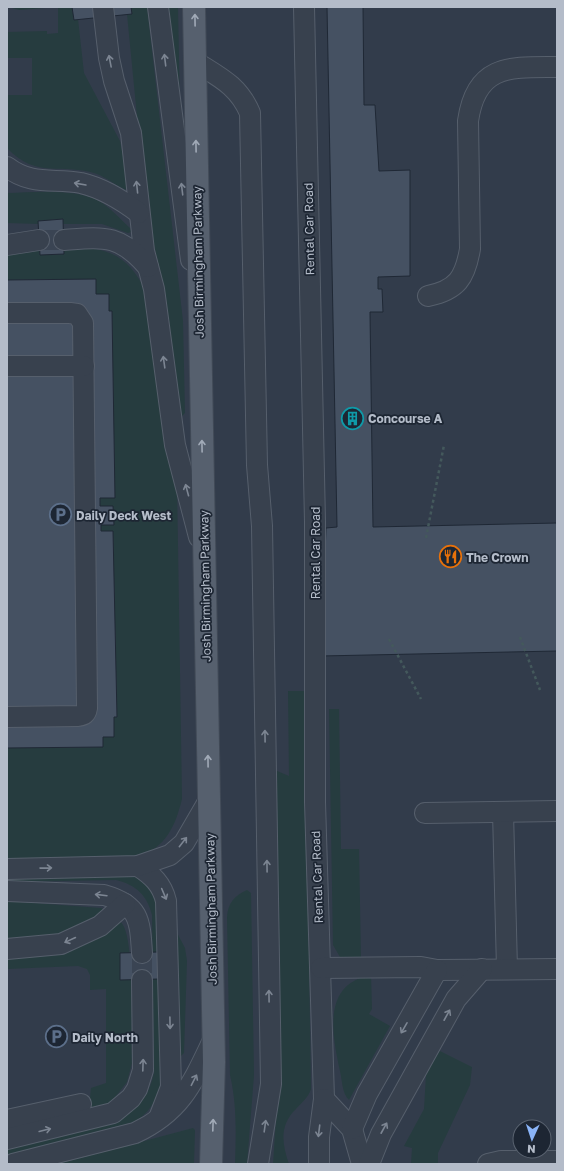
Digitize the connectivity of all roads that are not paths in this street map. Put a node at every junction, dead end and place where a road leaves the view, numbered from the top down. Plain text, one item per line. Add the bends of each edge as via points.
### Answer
1 (103, 7) edge
2 (158, 7) edge
3 (194, 7) edge
4 (304, 7) edge
5 (194, 61) junction
6 (557, 67) edge
7 (11, 173) edge
8 (139, 213) junction
9 (7, 230) edge
10 (63, 235) tunnel mouth
11 (7, 245) edge
12 (148, 267) junction
13 (428, 296) dead end
14 (7, 314) edge
15 (199, 325) junction
16 (7, 366) edge
17 (84, 366) junction
18 (204, 555) junction
19 (7, 717) edge
20 (209, 800) junction
21 (557, 811) edge
22 (503, 812) junction
23 (425, 813) dead end
24 (138, 866) junction
25 (7, 869) edge
26 (7, 891) edge
27 (126, 904) junction
28 (7, 949) edge
29 (142, 952) tunnel mouth
30 (321, 968) junction
31 (482, 969) junction
32 (557, 969) edge
33 (437, 970) junction
34 (507, 970) junction
35 (142, 980) tunnel mouth
36 (214, 1038) junction
37 (324, 1099) junction
38 (81, 1104) dead end
39 (159, 1118) junction
40 (7, 1120) edge
41 (352, 1129) junction
42 (7, 1139) edge
43 (557, 1161) edge
44 (13, 1164) edge
45 (211, 1164) edge
46 (258, 1164) edge
47 (319, 1164) edge
48 (362, 1164) edge
49 (369, 1164) edge
50 (488, 1164) edge

8 -> 1 lane via 131,133 114,81
15 -> 2 lane
5 -> 3 main road, Josh Birmingham Parkway
4 - 30 lane, Rental Car Road via 316,522 315,809
15 -> 5 main road, Josh Birmingham Parkway
46 -> 5 lane via 271,1084 262,526 257,465 250,113 244,99 230,84
6 - 13 lane via 520,67 505,70 492,76 474,96 468,121 468,263 462,277 453,287 444,293
8 -> 7 lane via 102,190 81,183 30,179
8 - 12 lane
9 - 11 lane via 39,235
10 - 12 lane via 104,238 123,245 138,255
18 -> 12 lane via 175,445 154,290
14 - 17 lane via 77,314 84,323
18 -> 15 main road, Josh Birmingham Parkway
16 - 17 lane
17 - 19 lane via 86,712 83,716
20 -> 18 main road, Josh Birmingham Parkway
24 -> 20 lane via 170,855 184,842
20 - 36 main road, Josh Birmingham Parkway
21 - 22 lane
22 - 23 lane
22 - 34 lane
25 -> 24 lane
24 -> 39 lane via 150,873 158,882 166,901 171,1086
27 -> 26 lane via 104,895
27 -> 28 lane via 100,926 61,944
27 - 29 lane via 139,918
30 - 33 lane via 421,967
30 - 37 lane, Rental Car Road
31 - 33 lane
31 - 34 lane
49 -> 31 lane via 380,1134 456,999
32 - 34 lane
33 -> 41 lane via 367,1094
42 -> 35 lane via 113,1113 131,1098 143,1070
39 -> 36 lane via 174,1108 194,1082
45 -> 36 main road, Josh Birmingham Parkway
37 - 41 lane
37 -> 47 lane, Rental Car Road via 319,1137
38 - 40 lane
39 - 44 lane via 150,1126 135,1133
41 - 48 lane
43 - 50 lane via 501,1161

